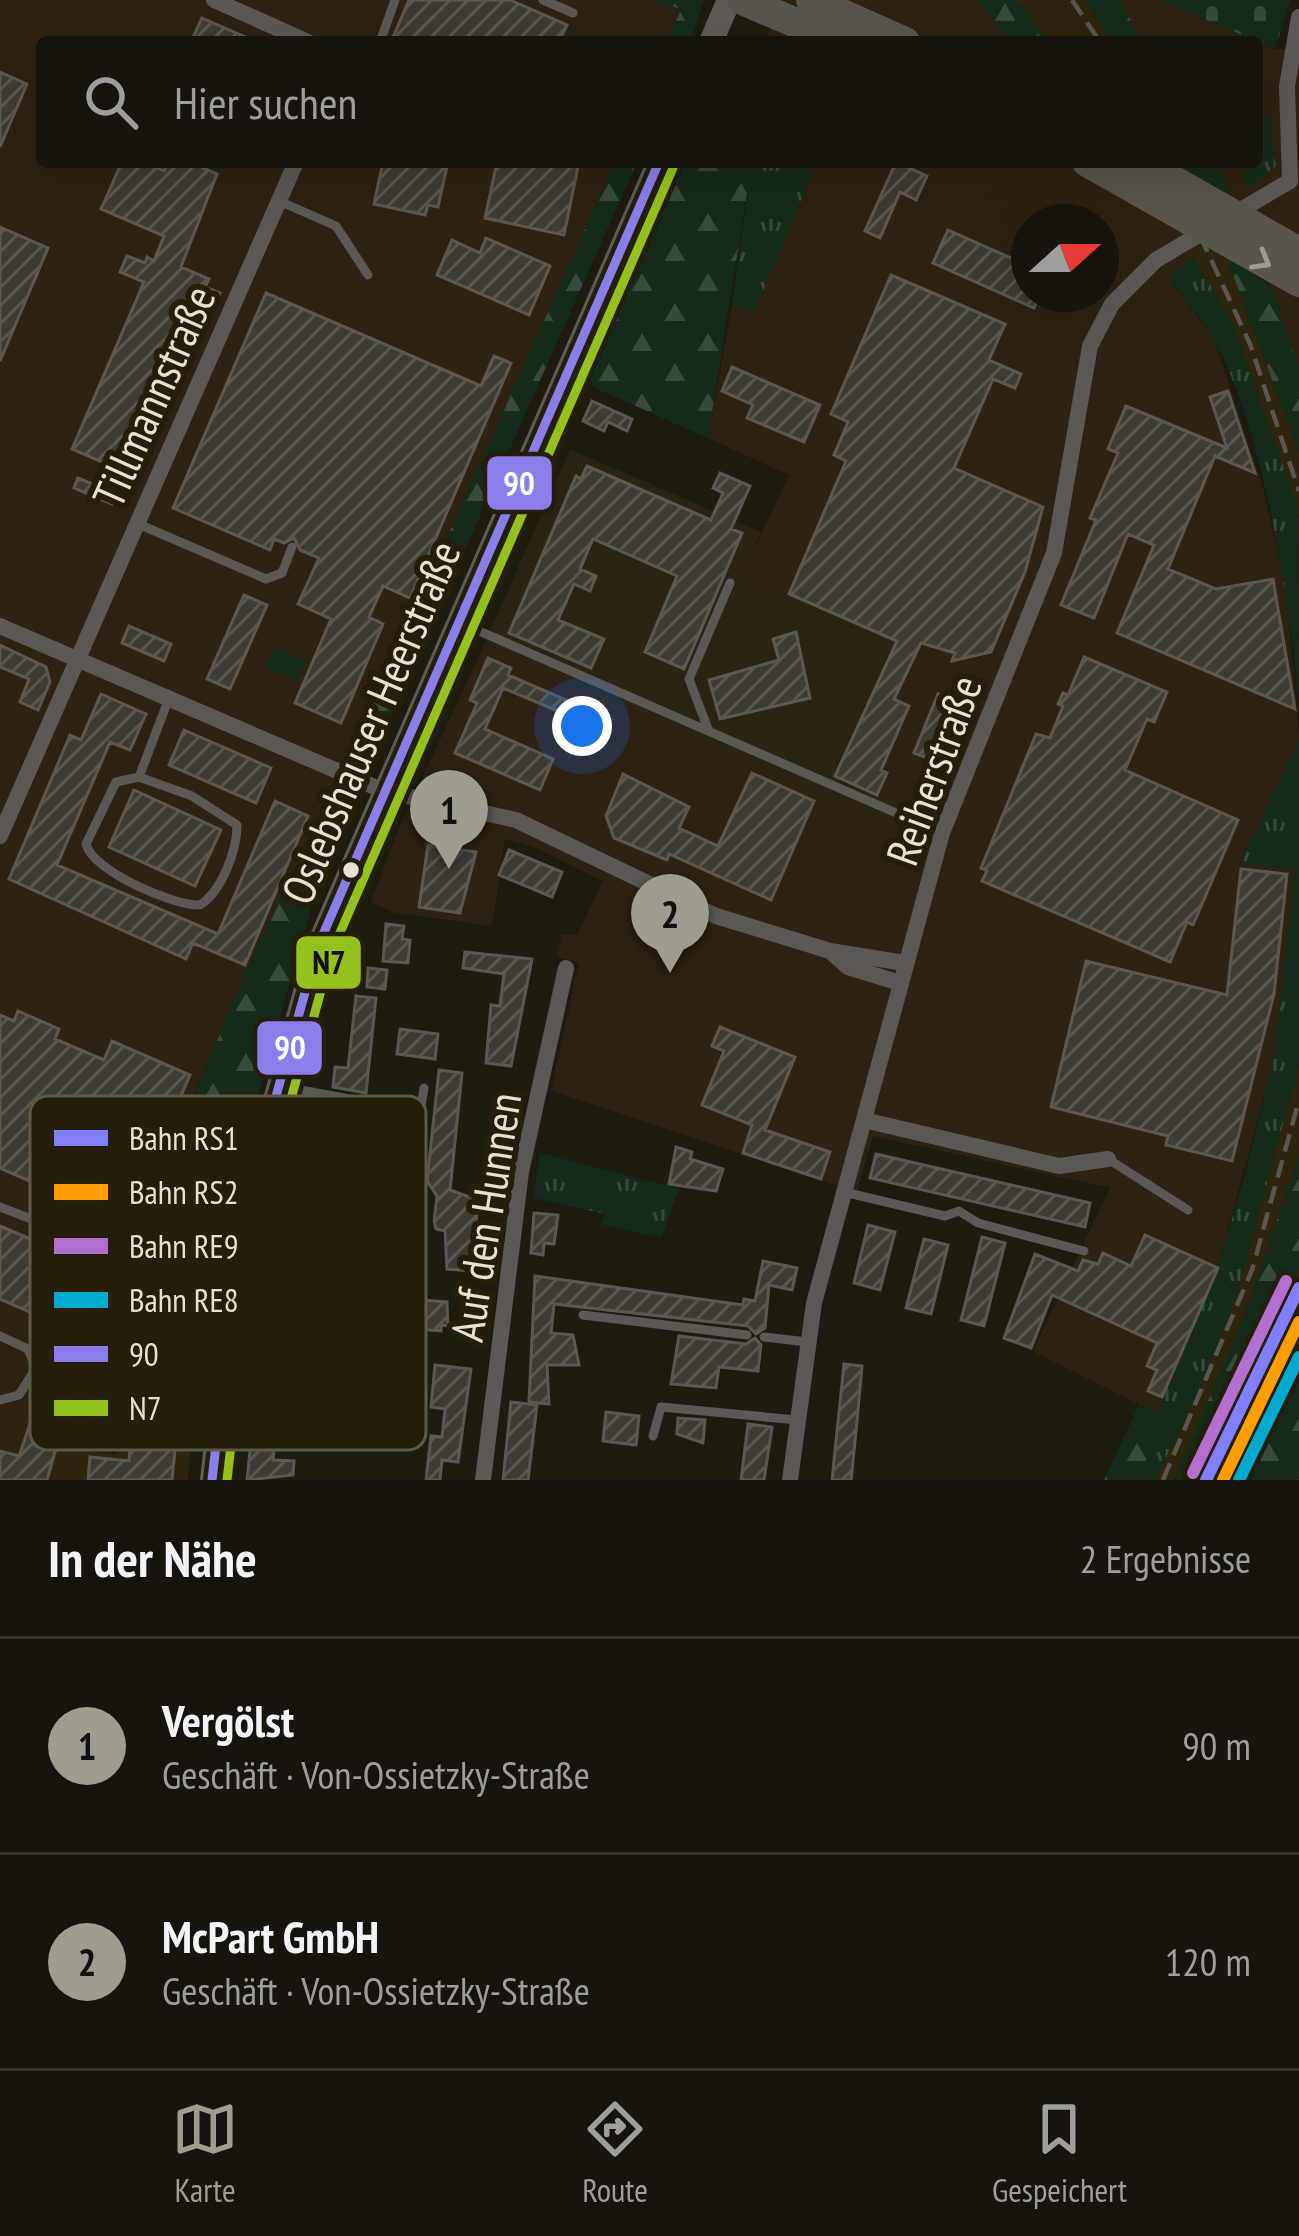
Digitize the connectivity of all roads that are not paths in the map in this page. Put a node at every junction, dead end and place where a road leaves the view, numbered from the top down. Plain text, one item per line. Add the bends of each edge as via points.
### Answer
1 (214, 0) edge
2 (395, 0) edge
3 (543, 0) edge
4 (729, 0) edge
5 (742, 0) edge
6 (811, 0) edge
7 (573, 13) dead end
8 (1299, 17) edge
9 (295, 36) edge
10 (382, 36) edge
11 (714, 36) edge
12 (828, 36) edge
13 (892, 36) edge
14 (293, 168) edge
15 (656, 168) edge
16 (1098, 168) edge
17 (1152, 168) edge
18 (1295, 182) edge
19 (279, 201) junction
20 (1299, 252) edge
21 (368, 274) dead end
22 (1299, 282) edge
23 (136, 523) junction
24 (292, 547) dead end
25 (730, 583) dead end
26 (458, 622) junction
27 (0, 626) edge
28 (76, 658) junction
29 (169, 698) junction
30 (708, 729) junction
31 (139, 777) junction
32 (384, 791) junction
33 (942, 833) junction
34 (0, 836) edge
35 (830, 951) junction
36 (905, 963) junction
37 (566, 968) dead end
38 (900, 983) junction
39 (277, 1085) junction
40 (424, 1088) dead end
41 (274, 1096) edge
42 (335, 1096) edge
43 (423, 1096) edge
44 (864, 1120) junction
45 (1108, 1159) joint
46 (844, 1192) junction
47 (0, 1207) edge
48 (1188, 1210) dead end
49 (30, 1219) edge
50 (1084, 1251) dead end
51 (583, 1315) dead end
52 (748, 1335) dead end
53 (0, 1336) edge
54 (764, 1336) dead end
55 (808, 1342) junction
56 (30, 1353) edge
57 (30, 1374) edge
58 (5, 1400) edge
59 (0, 1413) edge
60 (797, 1420) junction
61 (653, 1436) dead end
62 (215, 1450) edge
63 (212, 1480) edge
64 (483, 1480) edge
65 (790, 1480) edge

1 - 9 street
2 - 10 lane
3 - 7 lane
4 - 11 main road
5 - 12 highway
6 - 13 highway
8 - 18 street via 1287,86
14 - 19 street, Tillmannstraße
15 - 26 main road, Oslebshauser Heerstraße
16 -> 22 highway, bridge
17 - 20 highway, bridge
18 - 33 street, Reiherstraße via 1156,260 1112,304 1088,358 1054,553
19 - 21 lane via 336,226
19 - 23 street, Tillmannstraße
23 - 24 lane via 266,579 282,573
23 - 28 street, Tillmannstraße
25 - 30 lane via 689,679
26 - 30 lane
26 - 32 main road, Oslebshauser Heerstraße
27 - 28 street
28 - 29 street
28 - 34 street, Tillmannstraße
29 - 31 lane
29 - 32 street
30 - 33 lane
31 - 31 lane via 237,825 212,897 200,905 100,867 88,854 112,788
32 - 35 street via 515,820 716,916
32 - 39 main road, Oslebshauser Heerstraße via 318,946
33 - 36 street, Reiherstraße
35 - 36 street
35 - 38 street via 848,967
36 - 38 street, Reiherstraße
37 - 64 street, Auf den Hunnen via 521,1172
38 - 44 street, Reiherstraße
39 - 41 main road, Oslebshauser Heerstraße
39 - 42 lane
40 - 43 lane
44 - 45 street via 1059,1166
44 - 46 street, Reiherstraße
45 - 48 lane
46 - 50 lane via 945,1216 959,1210 978,1223
46 - 55 street, Reiherstraße
47 - 49 lane
51 - 52 lane
53 - 56 lane
54 - 55 lane
55 - 60 street, Reiherstraße
57 - 58 lane
58 - 59 lane
60 - 61 lane via 662,1407
60 - 65 street, Reiherstraße
62 - 63 main road, Oslebshauser Heerstraße

